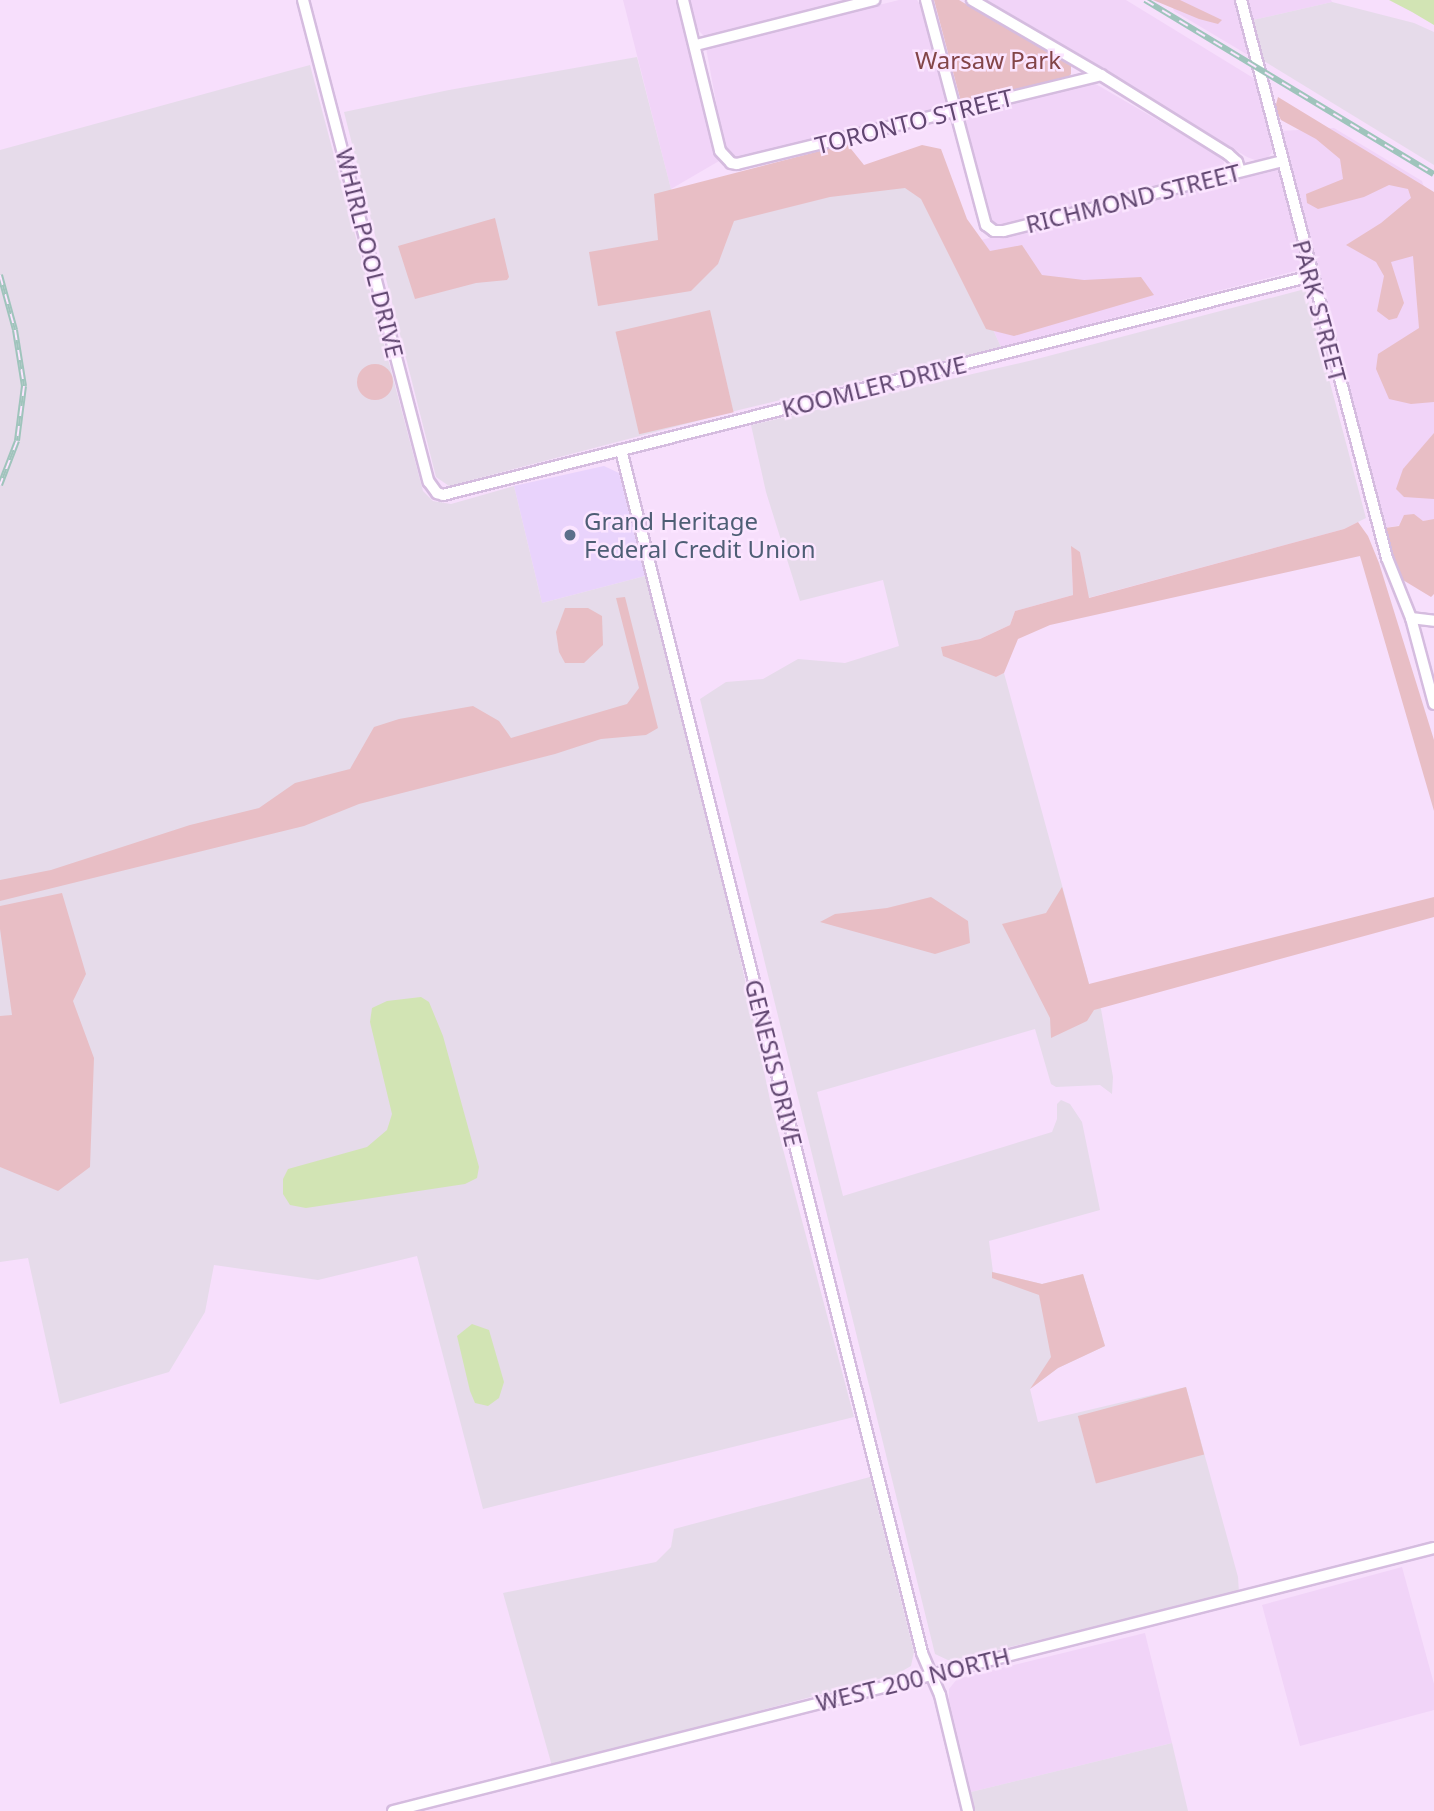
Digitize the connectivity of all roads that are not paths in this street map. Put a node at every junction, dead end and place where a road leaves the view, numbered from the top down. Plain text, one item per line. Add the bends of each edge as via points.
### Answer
1 (683, 0) edge
2 (874, 0) edge
3 (926, 0) edge
4 (972, 0) edge
5 (1241, 0) edge
6 (304, 5) edge
7 (696, 45) junction
8 (1101, 75) junction
9 (957, 111) junction
10 (1282, 161) junction
11 (1240, 172) junction
12 (1311, 276) junction
13 (621, 450) junction
14 (437, 493) joint
15 (1411, 618) junction
16 (1434, 621) edge
17 (1434, 704) edge
18 (1434, 1548) edge
19 (932, 1674) junction
20 (393, 1811) edge
21 (968, 1811) edge

1 - 7 street
2 - 7 street
3 - 9 street
4 - 8 street
5 - 10 street, PARK STREET
6 - 14 street, WHIRLPOOL DRIVE via 429,482
7 - 9 street, TORONTO STREET via 720,151 726,160 737,164
8 - 9 street, TORONTO STREET
8 - 11 street via 1228,154
9 - 11 street, RICHMOND STREET via 986,225 994,231
10 - 11 street, RICHMOND STREET
10 - 12 street, PARK STREET
12 - 13 street, KOOMLER DRIVE
12 - 15 street, PARK STREET via 1387,558
13 - 14 street, KOOMLER DRIVE via 449,495
13 - 19 street, GENESIS DRIVE via 922,1653
15 - 16 street
15 - 17 street, PARK STREET
18 - 19 street, WEST 200 NORTH
19 - 20 street, WEST 200 NORTH
19 - 21 street, GENESIS DRIVE

